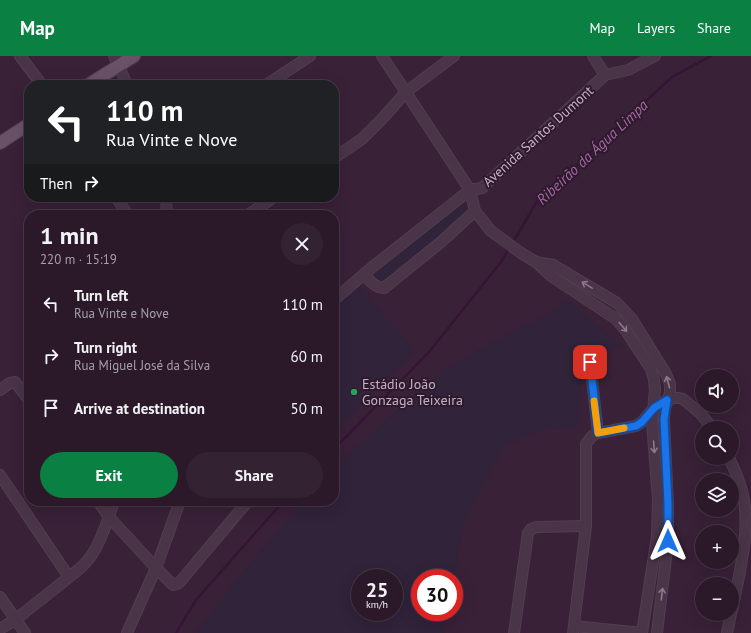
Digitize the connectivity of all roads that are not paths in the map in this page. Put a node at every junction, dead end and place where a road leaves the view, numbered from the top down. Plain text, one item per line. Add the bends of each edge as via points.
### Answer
1 (20, 56) edge
2 (134, 56) edge
3 (310, 56) edge
4 (382, 56) edge
5 (454, 56) edge
6 (593, 56) edge
7 (655, 56) edge
8 (117, 61) edge
9 (605, 75) junction
10 (38, 80) edge
11 (94, 80) edge
12 (125, 80) edge
13 (274, 80) edge
14 (406, 92) junction
15 (24, 127) edge
16 (0, 144) edge
17 (339, 155) edge
18 (470, 190) junction
19 (267, 202) edge
20 (255, 210) edge
21 (475, 211) junction
22 (536, 262) junction
23 (364, 274) junction
24 (339, 296) edge
25 (590, 362) dead end
26 (0, 390) edge
27 (24, 394) edge
28 (667, 400) junction
29 (654, 408) junction
30 (707, 421) edge
31 (598, 433) junction
32 (732, 465) edge
33 (0, 475) edge
34 (101, 506) edge
35 (112, 506) edge
36 (178, 506) edge
37 (244, 506) edge
38 (109, 517) junction
39 (586, 526) junction
40 (156, 568) junction
41 (69, 577) junction
42 (738, 577) edge
43 (0, 597) edge
44 (15, 620) junction
45 (730, 621) edge
46 (0, 629) edge
47 (574, 629) edge
48 (25, 633) edge
49 (127, 633) edge
50 (514, 633) edge
51 (642, 633) edge
52 (657, 633) edge
53 (727, 633) edge

1 - 10 street
2 - 8 main road
3 - 13 street
4 - 14 street
5 - 14 street
6 - 9 street
7 - 9 street, Avenida Santos Dumont via 628,70
8 - 11 main road
8 - 12 street
9 - 18 street, Avenida Santos Dumont via 482,188
14 - 17 street via 362,139
14 - 18 street
15 - 16 main road
18 - 21 street
18 - 23 street, Avenida Santos Dumont
19 - 20 street
21 - 22 street via 491,231
21 - 23 street via 384,288 374,285
28 -> 22 street via 670,393 668,379 632,318 617,303 553,265
22 -> 29 street via 551,276 616,319 626,331 651,368 655,389
23 - 24 street, Avenida Santos Dumont
25 - 31 street
26 - 27 street via 15,382
28 - 29 street
28 - 30 street via 683,399
52 -> 28 street via 668,541 664,419
29 - 31 street via 636,426
29 -> 51 street via 652,422 658,500 657,536
31 - 39 street via 586,444
32 - 42 street via 744,496 746,519
33 - 41 street
34 - 38 street
35 - 38 street
36 - 40 street
37 - 40 street via 179,583 173,585
38 - 40 street
38 - 41 street via 94,552
39 - 47 street
39 - 50 street via 537,526 528,533
40 - 49 street
41 - 44 street
43 - 44 street
44 - 46 street
44 - 48 street
45 - 53 street
47 - 51 street

